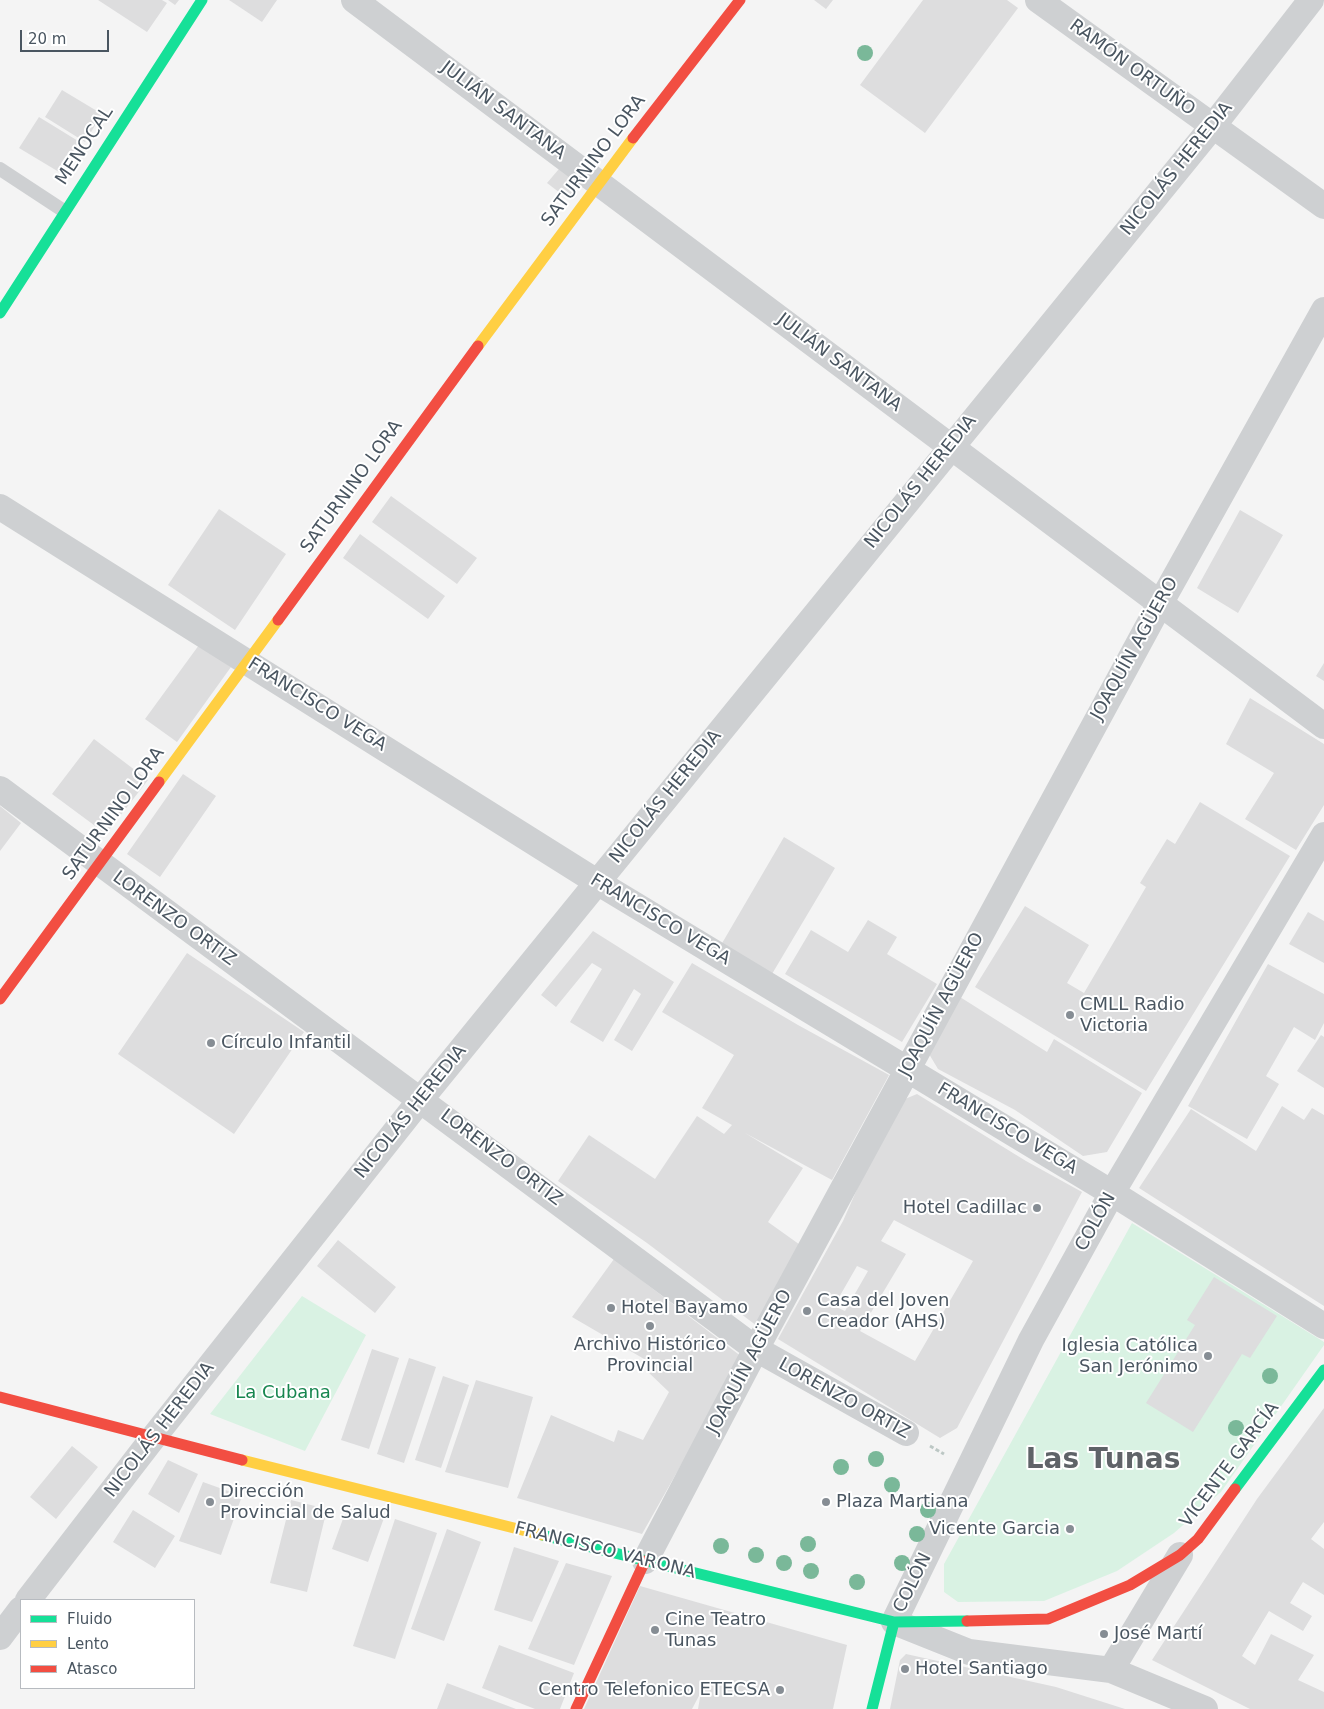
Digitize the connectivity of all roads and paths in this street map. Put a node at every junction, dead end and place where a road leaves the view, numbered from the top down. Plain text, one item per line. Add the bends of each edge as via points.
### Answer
1 (202, 0) edge
2 (354, 0) edge
3 (740, 0) edge
4 (1038, 0) edge
5 (1312, 0) edge
6 (1213, 126) junction
7 (0, 169) edge
8 (598, 183) junction
9 (1324, 206) edge
10 (64, 210) junction
11 (1324, 310) edge
12 (0, 313) edge
13 (950, 446) junction
14 (0, 507) edge
15 (1160, 604) junction
16 (246, 660) junction
17 (1324, 726) edge
18 (0, 789) edge
19 (1324, 836) edge
20 (99, 864) junction
21 (597, 882) junction
22 (0, 999) edge
23 (908, 1068) junction
24 (421, 1099) junction
25 (1112, 1193) junction
26 (1324, 1326) edge
27 (756, 1349) junction
28 (1324, 1370) edge
29 (0, 1397) edge
30 (906, 1434) joint
31 (153, 1438) junction
32 (969, 1467) junction
33 (1180, 1555) junction
34 (645, 1561) junction
35 (29, 1599) edge
36 (20, 1611) edge
37 (894, 1622) junction
38 (0, 1637) edge
39 (1111, 1670) junction
40 (576, 1709) edge
41 (872, 1709) edge
42 (1205, 1709) edge

1 - 10 main road, MENOCAL
2 - 8 street, JULIÁN SANTANA
3 - 8 main road, SATURNINO LORA
4 - 6 street, RAMÓN ORTUÑO
5 - 6 street, NICOLÁS HEREDIA
6 - 9 street, RAMÓN ORTUÑO
6 - 13 street, NICOLÁS HEREDIA
7 - 10 lane
8 - 13 street, JULIÁN SANTANA
8 - 16 main road, SATURNINO LORA
10 - 12 main road, MENOCAL
11 - 15 street, JOAQUÍN AGÜERO
13 - 15 street, JULIÁN SANTANA
13 - 21 street, NICOLÁS HEREDIA
14 - 16 street, FRANCISCO VEGA
15 - 17 street, JULIÁN SANTANA
15 - 23 street, JOAQUÍN AGÜERO
16 - 20 main road, SATURNINO LORA
16 - 21 street, FRANCISCO VEGA
18 - 20 street, LORENZO ORTIZ
19 - 25 street, COLÓN
20 - 22 main road, SATURNINO LORA
20 - 24 street, LORENZO ORTIZ
21 - 23 street, FRANCISCO VEGA
21 - 24 street, NICOLÁS HEREDIA
23 - 25 street, FRANCISCO VEGA
23 - 27 street, JOAQUÍN AGÜERO
24 - 27 street, LORENZO ORTIZ
24 - 31 street, NICOLÁS HEREDIA
25 - 26 street, FRANCISCO VEGA
25 - 32 street, COLÓN via 1031,1340
27 - 30 street, LORENZO ORTIZ
27 - 34 street, JOAQUÍN AGÜERO
28 - 33 main road, VICENTE GARCÍA via 1198,1539
29 - 31 main road, FRANCISCO VARONA
30 - 32 path, LORENZO ORTIZ
31 - 34 main road, FRANCISCO VARONA
31 - 35 street, NICOLÁS HEREDIA
32 - 37 street, COLÓN
33 - 37 main road, VICENTE GARCÍA via 1130,1585 1048,1620
33 - 39 street
34 - 37 main road, FRANCISCO VARONA
34 - 40 main road, JOAQUÍN AGÜERO
36 - 38 street
37 - 39 street, FRANCISCO VARONA via 969,1652
37 - 41 main road
39 - 42 street, FRANCISCO VARONA

